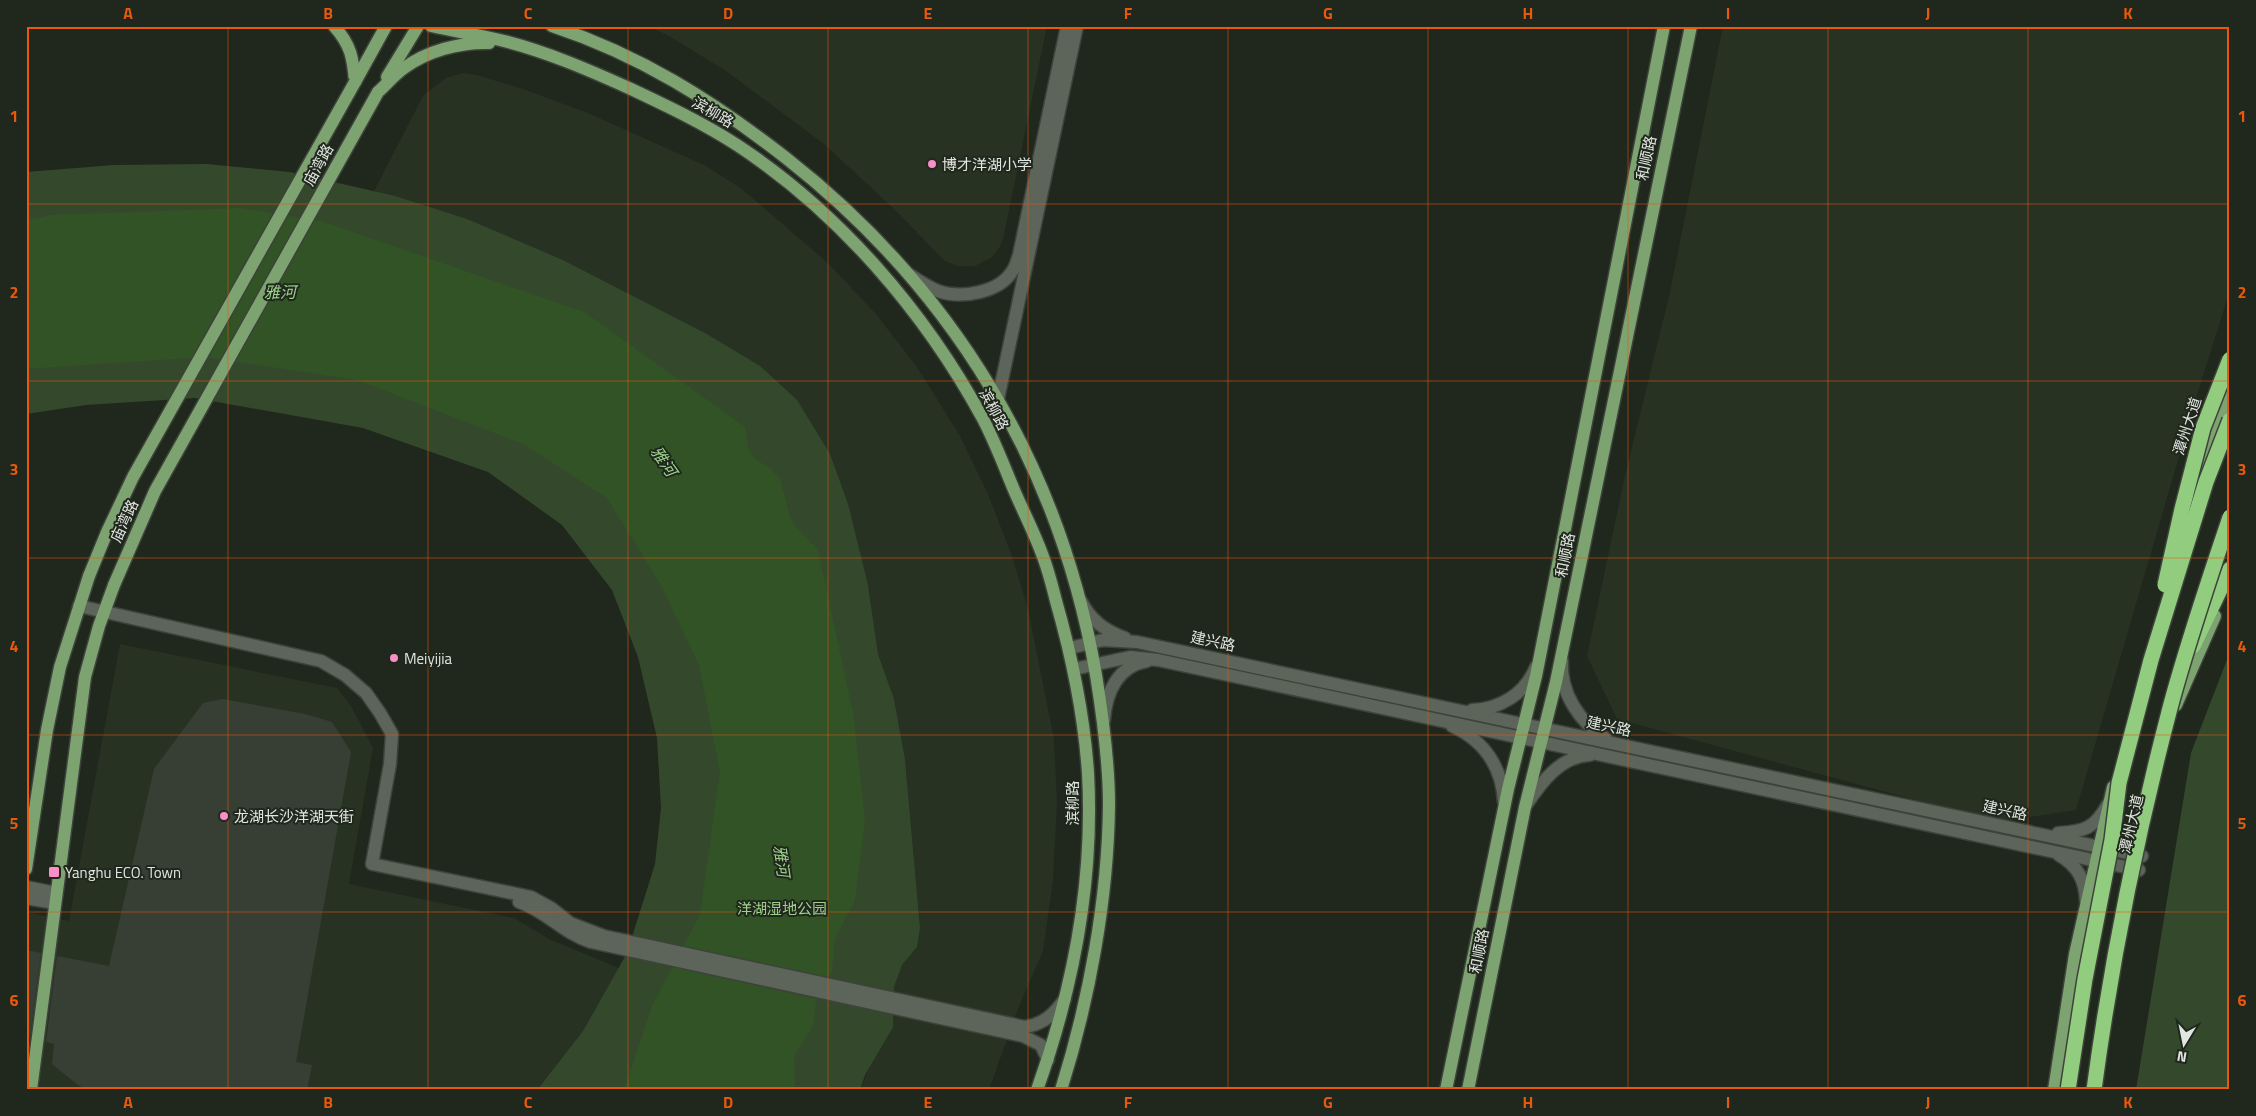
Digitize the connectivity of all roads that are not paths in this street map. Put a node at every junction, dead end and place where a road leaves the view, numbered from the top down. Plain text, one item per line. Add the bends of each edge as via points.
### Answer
1 (334, 26) edge
2 (386, 26) edge
3 (418, 26) edge
4 (431, 26) edge
5 (552, 26) edge
6 (1067, 26) edge
7 (1077, 26) edge
8 (1664, 26) edge
9 (1691, 26) edge
10 (511, 44) junction
11 (355, 82) junction
12 (378, 92) junction
13 (910, 275) junction
14 (2230, 359) edge
15 (2230, 389) edge
16 (998, 399) junction
17 (2230, 420) edge
18 (2230, 517) edge
19 (2230, 569) edge
20 (2230, 575) edge
21 (1081, 601) junction
22 (78, 610) junction
23 (103, 616) junction
24 (1137, 642) junction
25 (1090, 643) junction
26 (1563, 647) junction
27 (1070, 648) junction
28 (1540, 655) junction
29 (1153, 659) junction
30 (2151, 660) junction
31 (1094, 664) junction
32 (1074, 670) junction
33 (2181, 670) junction
34 (1453, 710) junction
35 (1434, 718) junction
36 (1104, 730) junction
37 (1522, 731) junction
38 (1542, 735) junction
39 (1630, 747) junction
40 (1600, 754) junction
41 (2109, 802) junction
42 (1525, 807) junction
43 (1504, 809) junction
44 (2034, 833) junction
45 (2098, 846) junction
46 (2053, 851) junction
47 (2142, 856) junction
48 (2095, 860) junction
49 (26, 869) edge
50 (2139, 870) junction
51 (26, 887) edge
52 (26, 898) edge
53 (56, 898) junction
54 (2086, 901) junction
55 (1065, 999) junction
56 (1024, 1032) junction
57 (1048, 1060) junction
58 (31, 1090) edge
59 (1038, 1090) edge
60 (1061, 1090) edge
61 (1446, 1090) edge
62 (1468, 1090) edge
63 (2054, 1090) edge
64 (2068, 1090) edge
65 (2094, 1090) edge
66 (2100, 1090) edge

1 - 11 main road via 345,38 353,58
2 - 11 main road, 庙湾路
3 - 12 main road, 庙湾路
4 - 10 main road, 滨柳路
5 - 13 main road, 滨柳路 via 632,56 694,92 754,133 816,181 878,239
6 - 13 street via 1019,255 1013,270 992,288 955,294 939,291
7 - 16 street
8 - 28 main road, 和顺路
9 - 26 main road, 和顺路
10 - 12 main road via 478,42 426,56 403,68
10 - 27 main road, 滨柳路 via 592,72 685,114 738,145 788,183 875,265 919,318 984,420 1043,556
11 - 22 main road, 庙湾路, bridge via 133,477 106,532
12 - 23 main road, 庙湾路, bridge via 156,491
13 - 16 main road, 滨柳路 via 971,355
14 - 30 highway, 潭州大道, bridge via 2194,457 2172,548
15 - 41 main road, 潭州大道 via 2136,699
16 - 21 main road, 滨柳路 via 1060,533
17 - 30 highway, 潭州大道, bridge via 2206,482
18 - 33 highway, 潭州大道, bridge
19 - 33 highway, 潭州大道, bridge
20 - 47 main road, 潭州大道 via 2176,706
21 - 24 street via 1098,624
21 - 25 main road, 滨柳路
22 - 23 street
22 - 49 main road, 庙湾路 via 60,667 47,730
23 - 53 main road, 庙湾路 via 85,677
23 - 56 street via 318,667 340,679 360,696 375,715 384,735 383,764 364,870 519,902 559,921 604,936
24 - 25 street, 建兴路 via 1103,640
24 - 34 street, 建兴路
25 - 27 street, 建兴路
25 - 31 main road, 滨柳路
26 - 38 main road, 和顺路
26 - 39 street via 1564,681 1575,710 1607,740
27 - 32 main road, 滨柳路
28 - 34 street via 1533,674 1511,698 1484,710
28 - 37 main road, 和顺路
29 - 31 street via 1130,657
29 - 35 street
29 - 36 street via 1128,668 1111,686 1104,712
30 - 64 highway, 潭州大道, bridge via 2119,783
31 - 32 street
31 - 36 main road, 滨柳路
32 - 55 main road, 滨柳路 via 1087,765 1087,864 1081,918
33 - 65 highway, 潭州大道, bridge via 2135,855 2104,1017
34 - 37 street, 建兴路
35 - 37 street
35 - 43 street via 1471,737 1486,750 1501,780
36 - 60 main road, 滨柳路 via 1109,804 1106,873 1096,947
37 - 38 street, 建兴路
37 - 43 main road, 和顺路
38 - 39 street, 建兴路
38 - 40 street
38 - 42 main road, 和顺路
39 - 44 street, 建兴路
40 - 42 street via 1582,755 1560,765
40 - 46 street
41 - 44 street via 2100,818 2090,827 2073,832
41 - 45 main road, 潭州大道
42 - 62 main road, 和顺路
43 - 61 main road, 和顺路
44 - 45 street, 建兴路
45 - 47 street, 建兴路
45 - 48 main road, 潭州大道
46 - 48 street
46 - 54 street via 2079,873 2085,886
47 - 50 main road, 潭州大道
48 - 50 street
48 - 54 main road, 潭州大道
50 - 66 main road, 潭州大道 via 2109,1021
51 - 53 street
52 - 53 street
53 - 58 main road, 庙湾路
54 - 63 main road, 潭州大道
55 - 56 street via 1053,1015
55 - 57 main road, 滨柳路
56 - 57 street via 1041,1045
57 - 59 main road, 滨柳路

